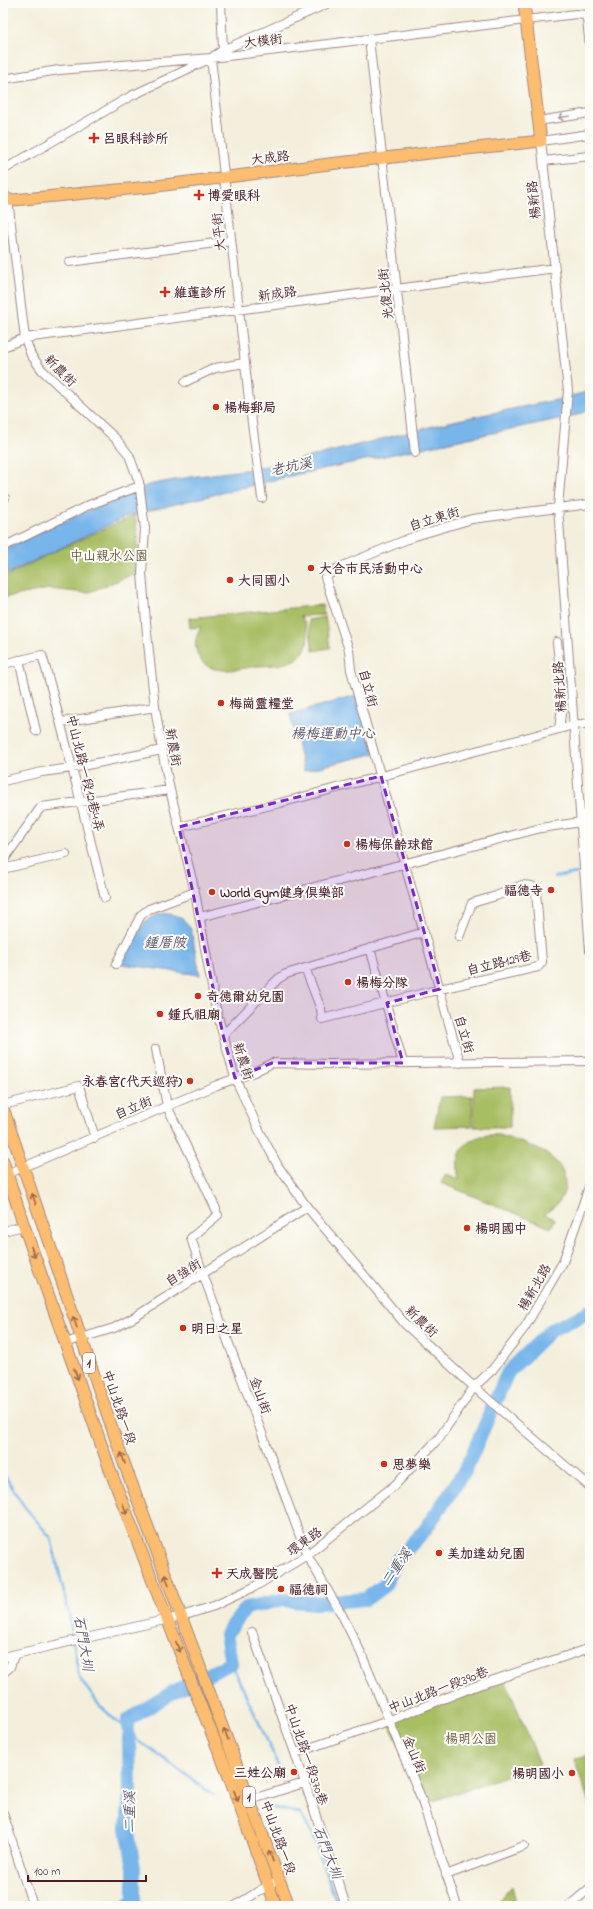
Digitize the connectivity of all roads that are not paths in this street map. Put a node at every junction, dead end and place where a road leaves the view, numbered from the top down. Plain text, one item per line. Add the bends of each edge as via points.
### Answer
1 (221, 3) edge
2 (329, 3) edge
3 (524, 3) edge
4 (526, 20) junction
5 (369, 39) junction
6 (590, 48) edge
7 (223, 50) junction
8 (211, 58) junction
9 (3, 79) edge
10 (590, 113) edge
11 (538, 121) junction
12 (590, 134) edge
13 (541, 141) junction
14 (590, 156) edge
15 (382, 159) junction
16 (543, 161) junction
17 (3, 170) edge
18 (224, 176) junction
19 (5, 197) edge
20 (231, 241) junction
21 (69, 262) dead end
22 (555, 268) junction
23 (396, 289) junction
24 (239, 310) junction
25 (25, 338) junction
26 (3, 347) edge
27 (245, 363) junction
28 (185, 382) dead end
29 (566, 421) joint
30 (415, 451) dead end
31 (140, 486) junction
32 (262, 498) dead end
33 (590, 504) edge
34 (558, 507) junction
35 (3, 547) edge
36 (325, 577) joint
37 (557, 642) dead end
38 (19, 660) junction
39 (3, 664) edge
40 (155, 707) junction
41 (62, 722) junction
42 (590, 723) edge
43 (574, 725) junction
44 (559, 729) junction
45 (36, 731) dead end
46 (162, 750) junction
47 (72, 768) junction
48 (381, 776) junction
49 (3, 781) edge
50 (170, 790) junction
51 (79, 801) junction
52 (581, 822) junction
53 (179, 827) junction
54 (66, 854) dead end
55 (3, 862) edge
56 (405, 863) junction
57 (587, 866) edge
58 (195, 892) junction
59 (105, 898) dead end
60 (200, 917) junction
61 (424, 932) junction
62 (460, 937) dead end
63 (370, 948) junction
64 (590, 951) edge
65 (116, 964) dead end
66 (305, 968) junction
67 (440, 989) junction
68 (386, 1003) junction
69 (223, 1035) junction
70 (156, 1049) dead end
71 (590, 1061) edge
72 (460, 1062) junction
73 (403, 1063) junction
74 (236, 1078) junction
75 (3, 1106) edge
76 (167, 1106) junction
77 (95, 1138) junction
78 (3, 1161) edge
79 (23, 1167) junction
80 (7, 1174) junction
81 (590, 1188) edge
82 (307, 1207) junction
83 (24, 1226) junction
84 (3, 1231) edge
85 (203, 1274) junction
86 (81, 1339) junction
87 (65, 1343) junction
88 (475, 1388) junction
89 (590, 1487) edge
90 (307, 1555) junction
91 (182, 1616) junction
92 (167, 1620) junction
93 (252, 1632) dead end
94 (590, 1648) edge
95 (14, 1655) junction
96 (3, 1657) edge
97 (3, 1673) edge
98 (388, 1721) junction
99 (295, 1753) junction
100 (304, 1783) junction
101 (250, 1800) junction
102 (3, 1813) edge
103 (5, 1828) edge
104 (524, 1846) dead end
105 (446, 1875) junction
106 (280, 1880) junction
107 (268, 1884) junction
108 (590, 1888) edge
109 (33, 1906) edge
110 (235, 1906) edge
111 (276, 1906) edge
112 (290, 1906) edge
113 (346, 1906) edge
114 (457, 1906) edge
115 (569, 1906) edge

1 - 7 street
2 - 7 street
3 - 4 main road, 楊新路
4 - 5 street, 大模街
4 - 6 street, 大模街 via 585,15
4 - 11 main road, 楊新路
5 - 8 street, 大模街
5 - 15 street, 光復北街
7 - 8 street
8 - 9 street, 大模街 via 59,70
8 - 17 street via 131,96
8 - 18 street, 大平街
10 -> 11 street
11 - 13 main road, 楊新路
12 - 13 street
13 - 15 main road, 大成路
13 - 16 street, 楊新路
14 - 16 street
15 - 18 main road, 大成路
15 - 23 street, 光復北街
16 - 22 street, 楊新路
18 - 19 main road, 大成路 via 148,186
18 - 20 street, 大平街
19 - 25 street, 新農街
20 - 21 street
20 - 24 street, 大平街
22 - 23 street, 新成路
22 - 29 street, 楊新路 via 568,394
23 - 24 street, 新成路
23 - 30 street, 光復北街
24 - 25 street, 新成路
24 - 27 street, 大平街
25 - 26 street, 新成路
25 - 31 street, 新農街 via 31,355 42,370 117,440 129,455
27 - 28 street via 215,368
27 - 32 street, 大平街
29 - 34 street, 楊新北路
31 - 35 street via 88,505
31 - 40 street, 新農街 via 145,529 142,574
33 - 34 street, 自立東街
34 - 36 street, 自立東街 via 472,519 429,532 360,559
34 - 43 street, 楊新北路
36 - 48 street, 自立街 via 349,650 351,670
37 - 44 street via 563,700
38 - 39 street
38 - 41 street, 中山北路一段12巷4弄 via 42,655
38 - 45 street
40 - 41 street
40 - 46 street, 新農街
41 - 47 street, 中山北路一段12巷4弄
42 - 43 street
43 - 44 street
43 - 52 street, 楊新北路
44 - 48 street
46 - 47 street
46 - 50 street, 新農街
47 - 49 street
47 - 51 street, 中山北路一段12巷4弄
48 - 53 street
48 - 56 street, 自立街
50 - 51 street
50 - 53 street, 新農街
51 - 55 street via 41,807
51 - 59 street, 中山北路一段12巷4弄
52 - 56 street via 541,828
52 - 57 street, 楊新北路
53 - 58 street, 新農街
54 - 55 street via 7,868
56 - 60 street
56 - 61 street, 自立街
57 - 64 street, 楊新北路
58 - 60 street, 新農街
58 - 65 street via 149,909 141,915
60 - 69 street, 新農街
61 - 63 street
61 - 67 street, 自立街
62 - 67 street, 自立路129巷 via 472,903 522,885 532,886 536,892 542,962 538,967
63 - 66 street
63 - 68 street
66 - 68 street via 321,1009 322,1019
66 - 69 street via 278,979
67 - 68 street
67 - 72 street, 自立街
68 - 73 street
69 - 74 street, 新農街
70 - 76 street
71 - 72 street
72 - 73 street, 自立街
73 - 74 street, 自立街 via 272,1063
74 - 76 street, 自立街
74 - 82 street, 新農街 via 271,1155
75 - 77 street via 80,1086
75 - 79 main road, 中山北路一段 / 1
76 - 77 street, 自立街
76 - 85 street, 金山街 via 217,1212 191,1238
77 - 79 street, 自立街
78 - 80 main road, 1
79 - 80 street, 自立街
86 -> 79 main road, 中山北路一段 / 1
80 - 83 main road, 1
81 - 88 street, 楊新北路 via 559,1269 525,1327
82 - 85 street, 自強街
82 - 88 street, 新農街 via 405,1324
83 - 84 street
83 -> 87 main road, 1
85 - 86 street, 自強街 via 114,1328
85 - 90 street, 金山街
86 - 87 street, 自強街
91 -> 86 main road, 中山北路一段 / 1
87 -> 92 main road, 1
88 - 89 street, 新農街
88 - 90 street, 環東路 via 439,1438 396,1485
90 - 91 street, 環東路 via 214,1606
90 - 98 street, 金山街 via 361,1653
91 - 92 street, 環東路
101 -> 91 main road, 中山北路一段 / 1
92 - 95 street, 環東路
92 -> 107 main road, 中山北路一段 / 1
93 - 99 street, 中山北路一段370巷
94 - 98 street, 中山北路一段390巷 via 473,1688
95 - 96 street, 環東路
95 - 97 street via 10,1667
98 - 99 street, 中山北路一段390巷
98 - 105 street, 金山街 via 420,1796
99 - 100 street, 中山北路一段370巷
100 - 101 street
100 - 113 street, 中山北路一段370巷
106 -> 101 main road, 中山北路一段 / 1
102 - 103 street
103 - 109 street
104 - 105 street
105 - 114 street, 金山街
106 - 107 street
106 - 112 main road, 中山北路一段 / 1
107 - 110 street
107 - 111 main road, 中山北路一段 / 1
108 - 115 street

